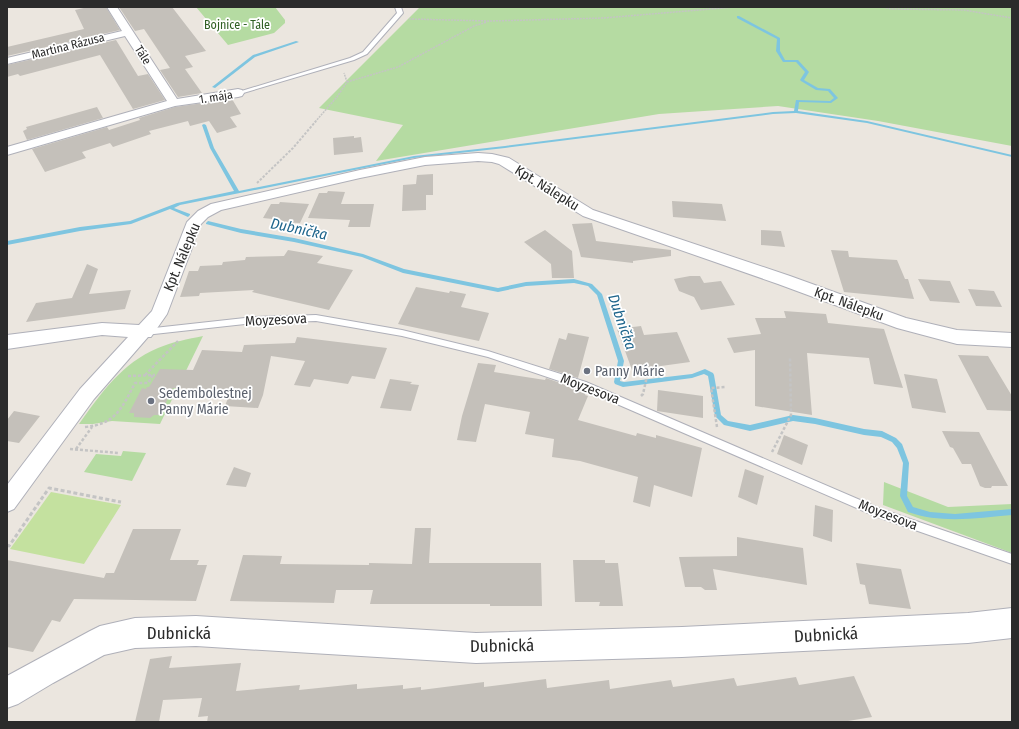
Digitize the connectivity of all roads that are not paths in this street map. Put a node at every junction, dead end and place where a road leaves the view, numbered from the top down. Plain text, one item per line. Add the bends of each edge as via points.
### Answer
1 (112, 7) edge
2 (398, 7) edge
3 (129, 32) junction
4 (7, 61) edge
5 (238, 93) joint
6 (174, 103) junction
7 (7, 151) edge
8 (145, 332) junction
9 (1012, 340) edge
10 (7, 342) edge
11 (7, 502) edge
12 (1012, 559) edge
13 (1012, 623) edge
14 (7, 693) edge

1 - 3 street, Tále
2 - 5 lane, 1. mája via 400,13 365,53
3 - 4 street, Martina Rázusa
3 - 6 street, Tále
5 - 6 street, 1. mája
6 - 7 street, 1. mája
8 - 9 street, Kpt. Nálepku via 159,314 194,222 216,207 360,174 425,162 478,157 504,161 588,213 903,324 956,337
8 - 10 street, Moyzesova via 102,329
8 - 11 street via 87,394
8 - 12 lane, Moyzesova via 254,320 316,318 488,354 583,385 878,513
13 - 14 street, Dubnická via 968,628 682,642 476,648 196,631 135,633 100,641

